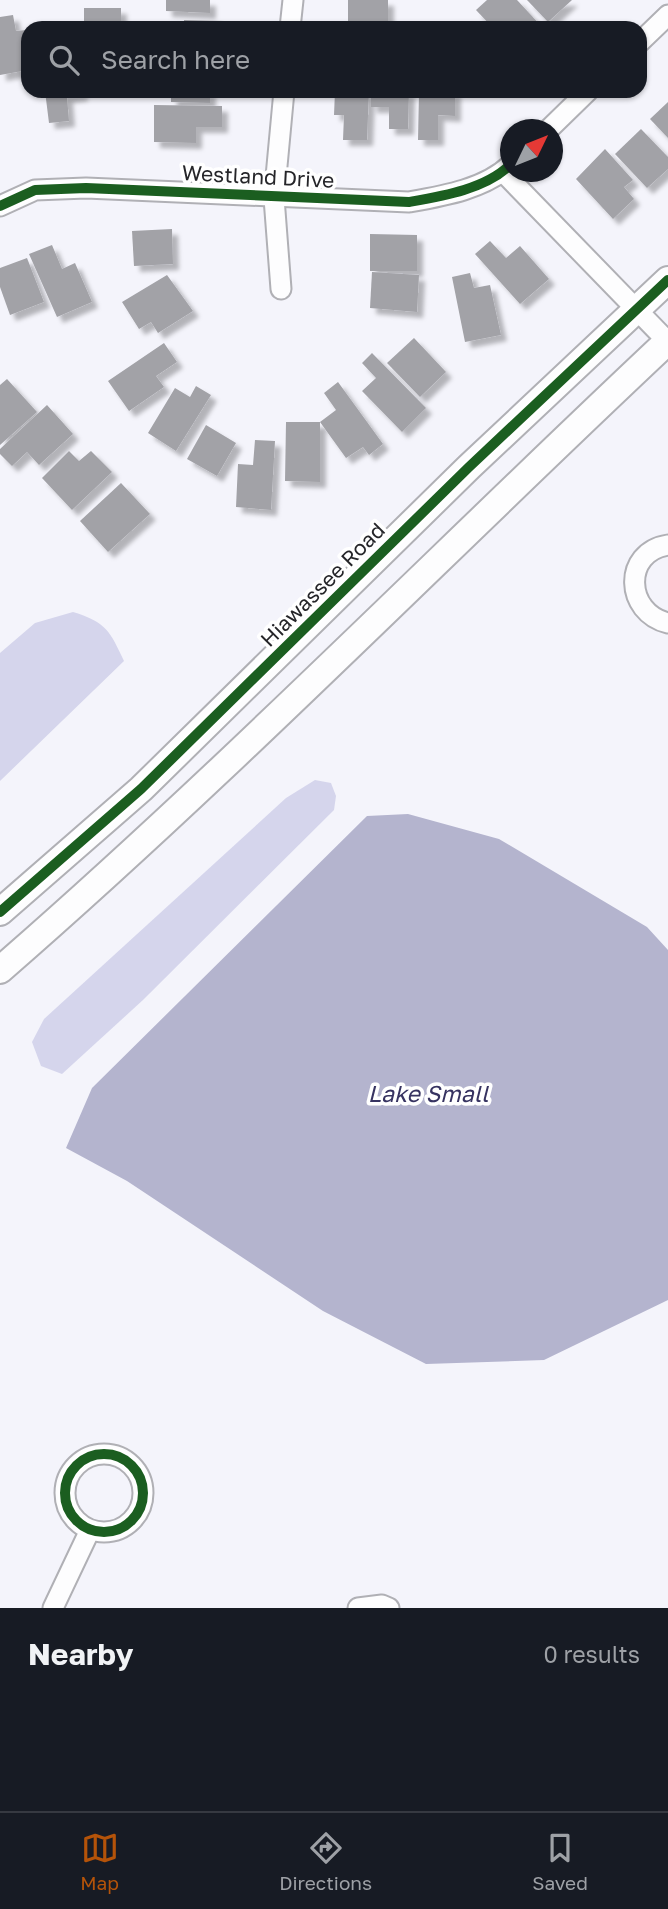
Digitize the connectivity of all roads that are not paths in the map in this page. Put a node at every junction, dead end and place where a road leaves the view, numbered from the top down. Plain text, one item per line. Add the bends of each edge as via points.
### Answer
1 (293, 0) edge
2 (668, 15) edge
3 (291, 21) edge
4 (647, 35) edge
5 (283, 98) edge
6 (581, 98) edge
7 (559, 119) edge
8 (500, 171) edge
9 (520, 182) edge
10 (274, 198) junction
11 (0, 206) edge
12 (668, 281) edge
13 (281, 289) dead end
14 (636, 311) junction
15 (668, 341) edge
16 (668, 545) edge
17 (668, 623) edge
18 (0, 912) edge
19 (0, 970) edge
20 (90, 1530) junction
21 (53, 1608) edge
22 (358, 1608) edge
23 (389, 1608) edge

1 - 3 street
2 - 4 street
5 - 10 street
6 - 7 street
8 - 10 street, Westland Drive via 452,195 409,202
9 - 14 street
10 - 11 street, Westland Drive via 86,188 35,190
10 - 13 street
12 - 14 street, Hiawassee Road
14 - 15 street
14 - 18 street, Hiawassee Road via 150,779
15 - 19 street via 190,801
16 - 17 street via 646,555 633,582 644,611
20 - 20 street via 120,1530 141,1508 141,1478 119,1457 89,1457 76,1465 68,1478 68,1508
20 - 21 street
22 - 23 street

